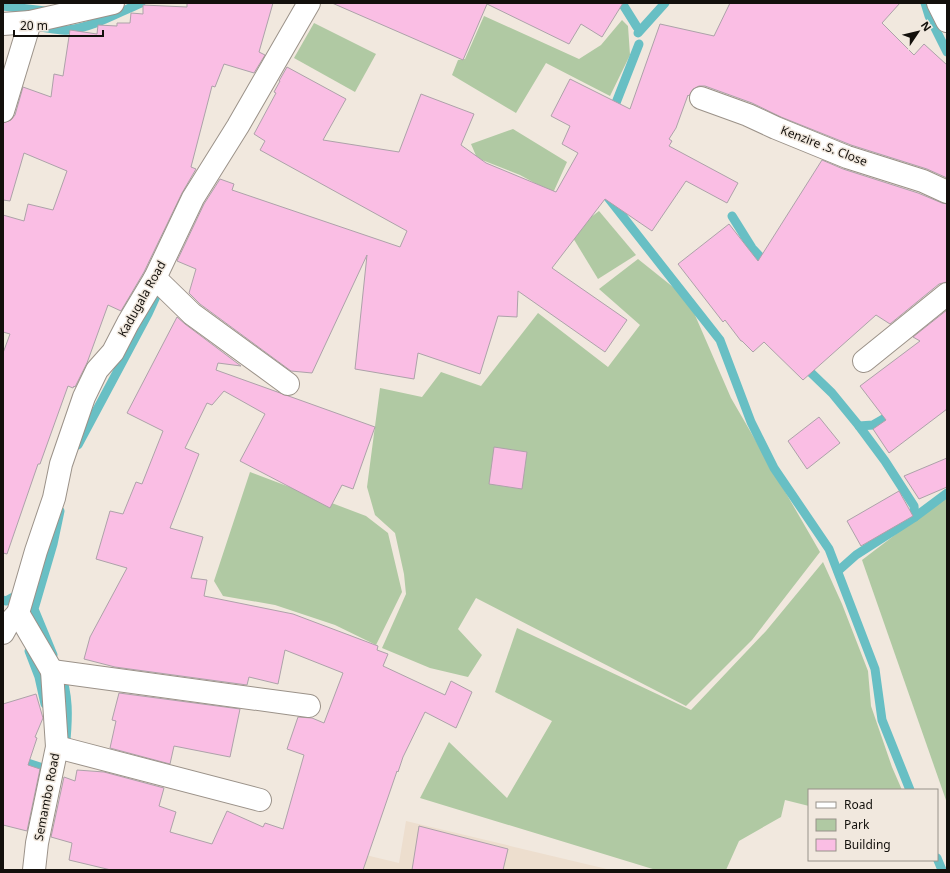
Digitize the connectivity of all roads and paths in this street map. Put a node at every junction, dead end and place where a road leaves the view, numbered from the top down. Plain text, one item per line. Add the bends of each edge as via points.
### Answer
1 (113, 3) edge
2 (309, 3) edge
3 (938, 3) edge
4 (30, 22) junction
5 (947, 22) edge
6 (3, 24) edge
7 (701, 98) dead end
8 (3, 111) edge
9 (947, 192) edge
10 (155, 278) junction
11 (947, 294) edge
12 (864, 361) dead end
13 (288, 384) dead end
14 (11, 610) edge
15 (3, 633) edge
16 (52, 671) junction
17 (309, 706) dead end
18 (57, 747) junction
19 (260, 800) dead end
20 (34, 870) edge

1 - 4 street
2 - 10 street, Kadugala Road via 193,198
3 - 5 street
4 - 6 street
4 - 8 street
7 - 9 street, Kenzire .S. Close via 847,157 923,181
10 - 13 street via 192,314
10 - 14 street, Kadugala Road via 113,352 97,370 84,397 61,464 54,498 36,551
11 - 12 street
14 - 15 street
14 - 16 street, Semambo Road
16 - 17 street
16 - 18 street, Semambo Road
18 - 19 street
18 - 20 street, Semambo Road via 37,843

